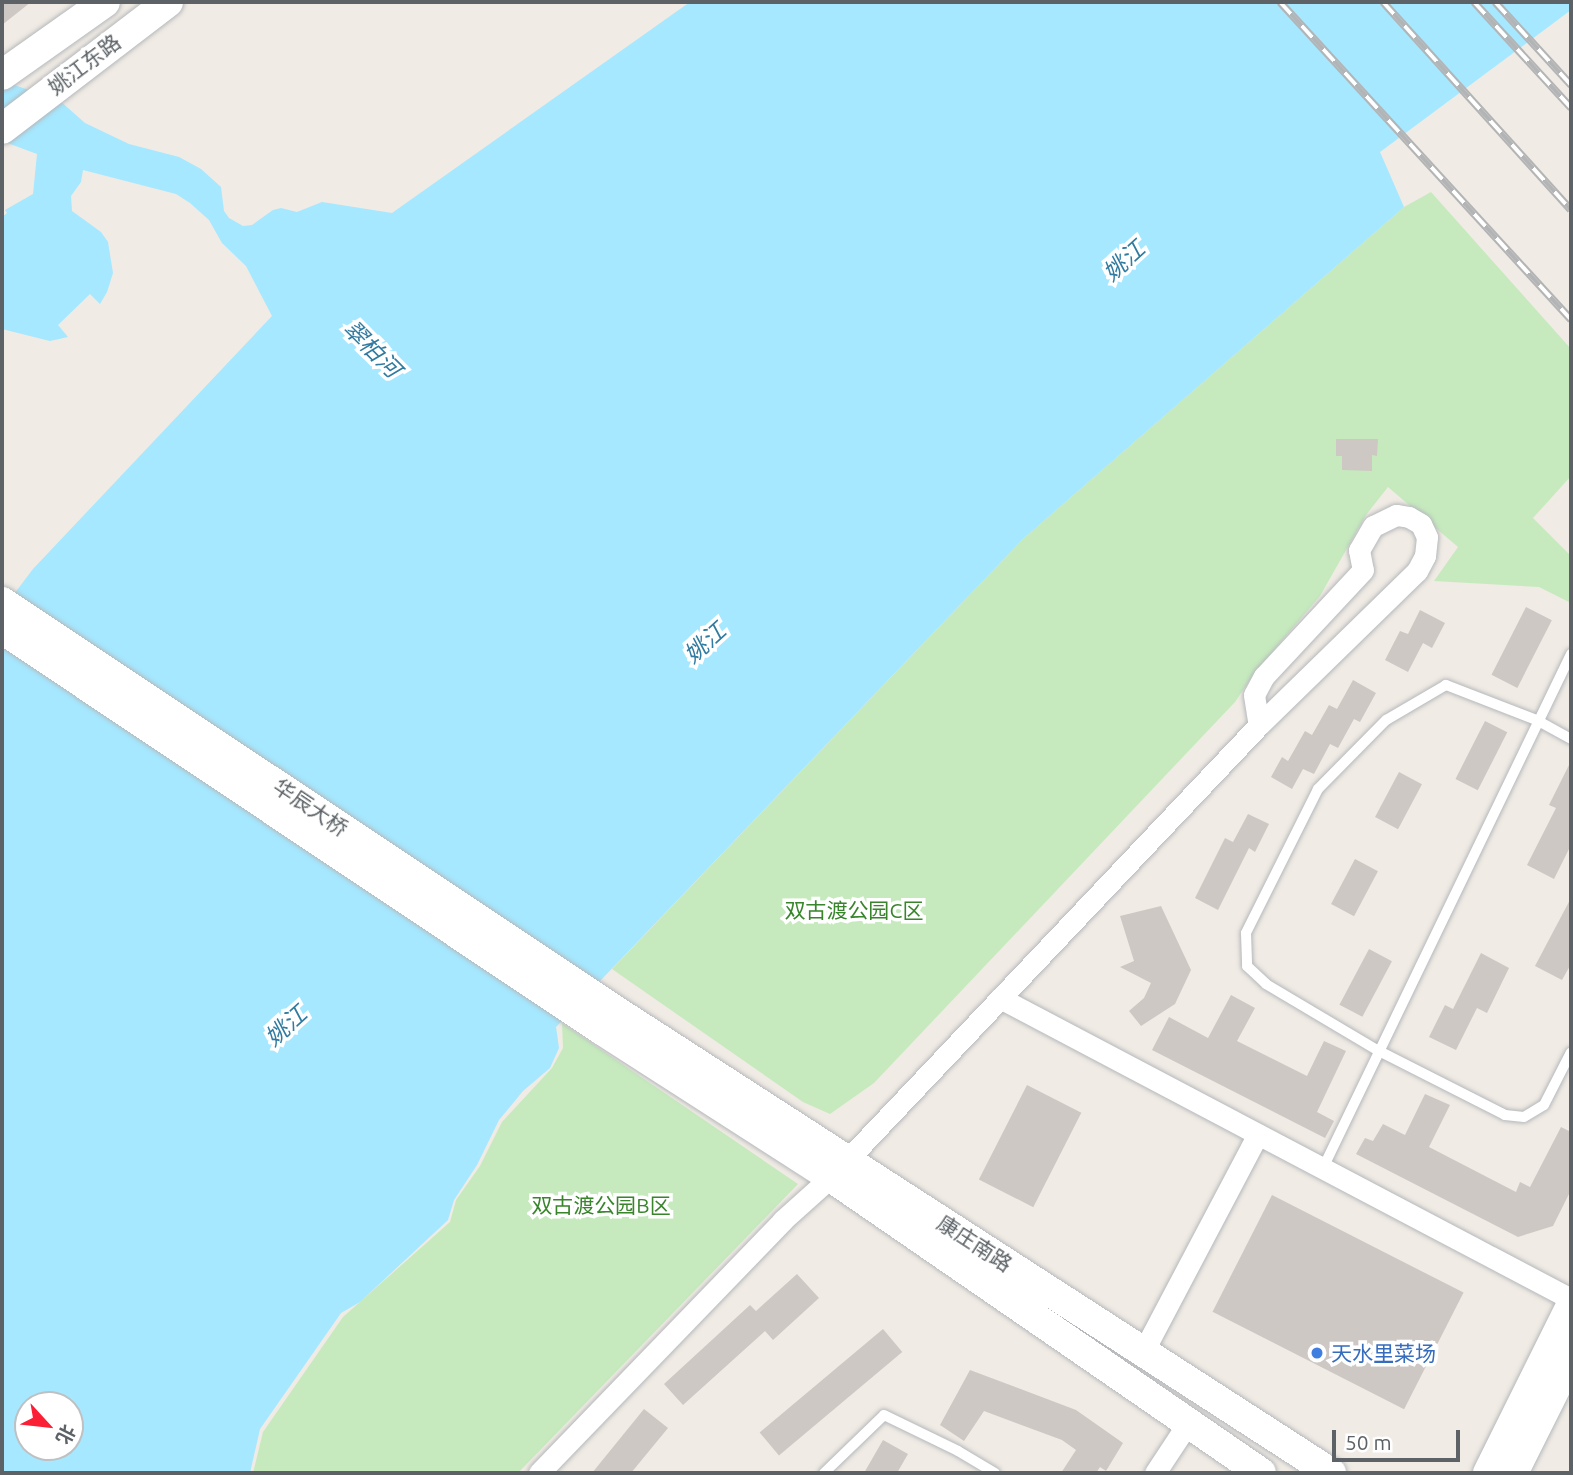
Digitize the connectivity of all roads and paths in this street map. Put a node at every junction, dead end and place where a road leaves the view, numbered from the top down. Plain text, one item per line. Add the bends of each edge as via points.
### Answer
1 (105, 2) edge
2 (168, 2) edge
3 (2, 75) edge
4 (2, 129) edge
5 (2, 602) edge
6 (2, 629) edge
7 (1571, 654) edge
8 (1539, 721) junction
9 (1259, 725) junction
10 (1571, 739) edge
11 (1000, 998) junction
12 (611, 1021) junction
13 (1379, 1051) junction
14 (1571, 1052) edge
15 (1258, 1134) junction
16 (839, 1168) junction
17 (1323, 1168) junction
18 (1571, 1299) edge
19 (1571, 1306) edge
20 (1143, 1352) junction
21 (1571, 1357) edge
22 (1188, 1423) junction
23 (539, 1473) edge
24 (824, 1473) edge
25 (995, 1473) edge
26 (1155, 1473) edge
27 (1261, 1473) edge
28 (1331, 1473) edge
29 (1488, 1473) edge
30 (1513, 1473) edge

1 - 3 main road, 姚江东路
2 - 4 main road, 姚江东路
5 - 12 main road, 华辰大桥
6 - 12 main road, 华辰大桥
7 - 8 lane
8 - 10 lane
8 - 13 lane
8 - 13 lane via 1446,685 1386,720 1318,789 1247,933 1247,966 1266,984
9 - 9 street via 1417,571 1427,537 1422,524 1396,515 1373,526 1359,550 1363,570 1264,676 1254,695
9 - 11 street
11 - 15 street
11 - 16 street
12 - 16 main road, 康庄南路
13 - 14 lane via 1505,1115 1524,1117 1544,1105
13 - 17 lane
15 - 17 street
15 - 20 street
16 - 20 main road, 康庄南路
16 - 22 main road, 康庄南路
16 - 23 street
17 - 18 street
19 - 29 main road
20 - 28 main road, 康庄南路
21 - 30 main road
22 - 26 street
22 - 27 main road, 康庄南路
24 - 25 lane via 884,1415

